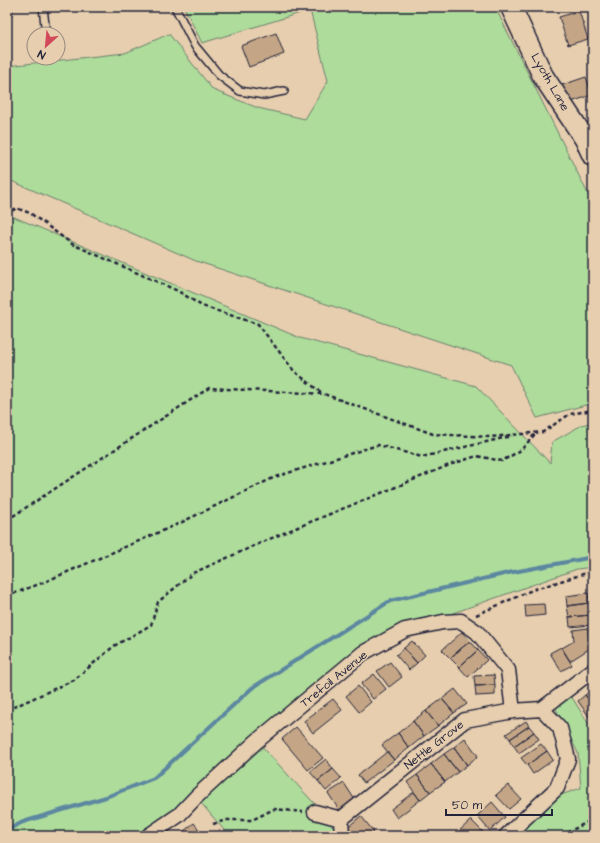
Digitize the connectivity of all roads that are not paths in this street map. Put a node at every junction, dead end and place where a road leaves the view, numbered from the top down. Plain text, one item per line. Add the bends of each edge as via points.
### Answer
1 (43, 7) edge
2 (175, 7) edge
3 (511, 7) edge
4 (45, 26) edge
5 (284, 92) dead end
6 (593, 156) edge
7 (593, 670) edge
8 (542, 709) junction
9 (513, 711) junction
10 (315, 812) road end
11 (341, 819) junction
12 (148, 836) edge
13 (342, 836) edge
14 (506, 836) edge

1 - 4 lane
2 - 5 lane via 195,46 219,76 240,91 264,95
3 - 6 street, Lyoth Lane via 543,76 585,139
7 - 8 street
8 - 9 street, Nettle Grove
8 - 14 street via 560,728 568,759 557,788
9 - 11 street, Nettle Grove via 465,720
9 - 12 street, Trefoil Avenue via 508,670 477,632 460,621 405,630 363,653 257,742 196,797 179,816
10 - 11 street
11 - 13 street

